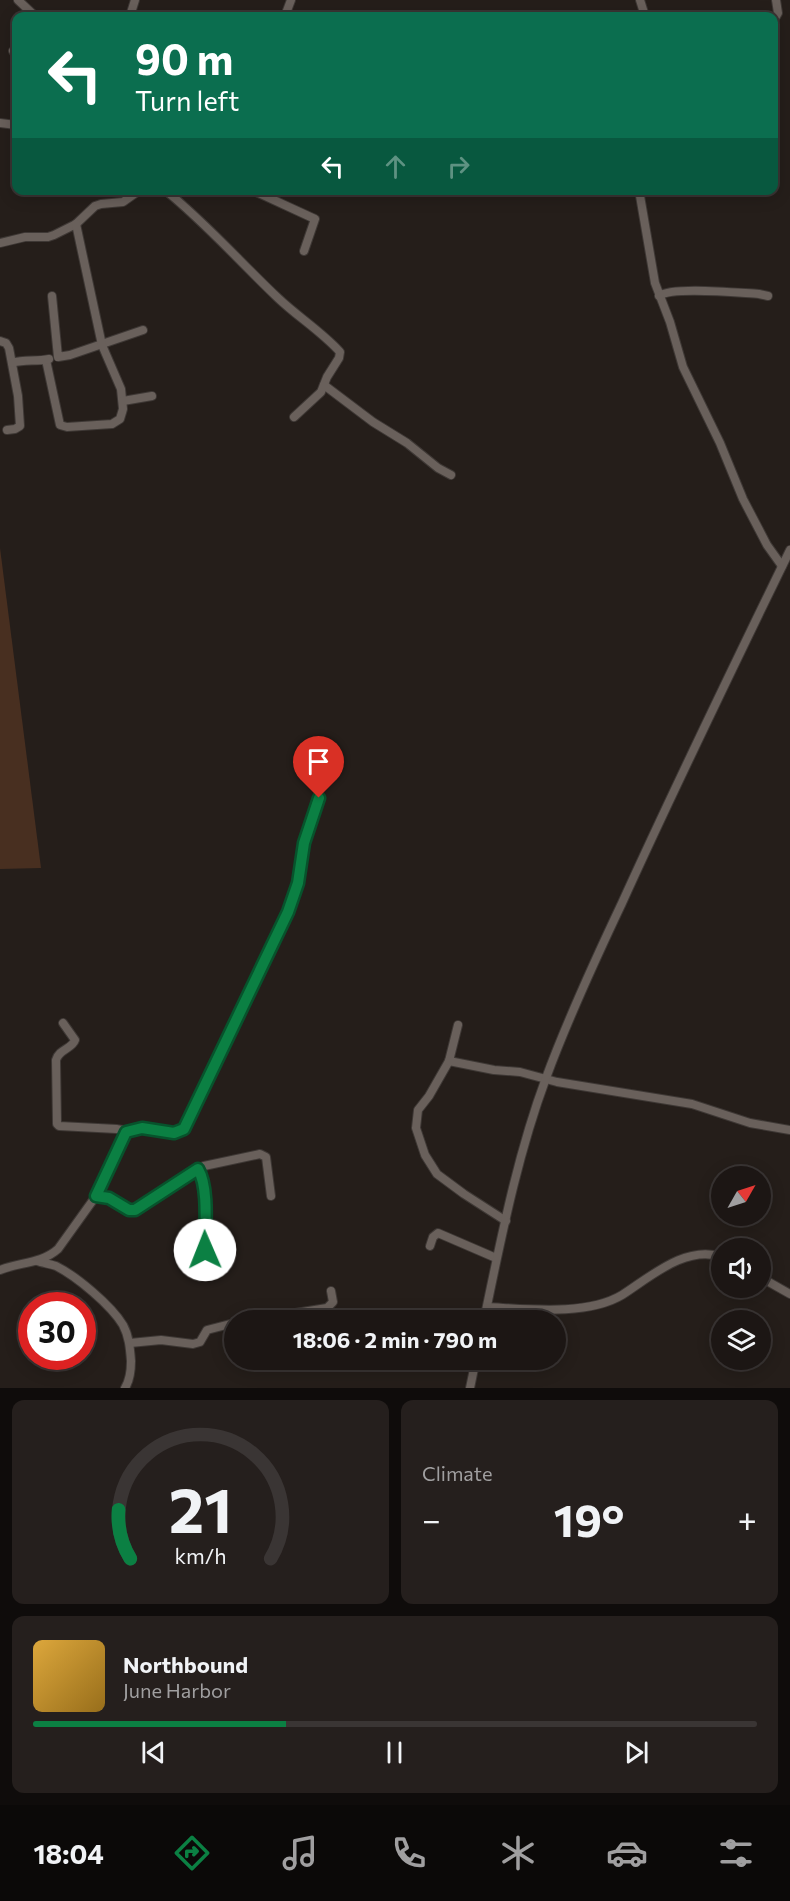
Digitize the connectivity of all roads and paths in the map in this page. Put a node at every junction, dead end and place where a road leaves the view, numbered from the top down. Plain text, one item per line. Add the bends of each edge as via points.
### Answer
1 (18, 0) edge
2 (31, 12) edge
3 (133, 195) edge
4 (171, 195) edge
5 (263, 195) edge
6 (640, 195) edge
7 (76, 224) junction
8 (0, 243) edge
9 (304, 251) dead end
10 (52, 296) dead end
11 (659, 296) junction
12 (768, 296) dead end
13 (143, 330) dead end
14 (0, 341) edge
15 (102, 345) junction
16 (58, 357) junction
17 (45, 360) junction
18 (12, 363) junction
19 (324, 385) junction
20 (152, 396) dead end
21 (123, 401) junction
22 (294, 417) dead end
23 (7, 430) dead end
24 (451, 475) dead end
25 (790, 550) edge
26 (782, 566) junction
27 (319, 798) dead end
28 (63, 1023) dead end
29 (458, 1025) dead end
30 (449, 1061) junction
31 (545, 1079) junction
32 (790, 1130) edge
33 (126, 1132) junction
34 (198, 1169) junction
35 (96, 1196) junction
36 (271, 1196) dead end
37 (506, 1221) junction
38 (430, 1246) dead end
39 (205, 1250) dead end
40 (711, 1256) edge
41 (496, 1258) junction
42 (38, 1261) junction
43 (0, 1270) edge
44 (771, 1283) edge
45 (331, 1291) dead end
46 (790, 1294) edge
47 (487, 1307) junction
48 (314, 1310) edge
49 (486, 1310) edge
50 (224, 1326) edge
51 (130, 1343) junction
52 (474, 1370) edge
53 (125, 1388) edge
54 (470, 1388) edge

1 - 2 street
3 - 7 street via 123,202 94,206
4 - 19 street via 340,352
5 - 9 street via 315,219
6 - 11 street
7 - 8 street via 48,237
7 - 15 street
10 - 16 street
11 - 12 street via 664,292 686,291
11 - 26 street via 682,368 743,499
13 - 15 street
14 - 18 street via 8,346
15 - 16 street
15 - 21 street via 120,382
16 - 17 street
17 - 18 street
17 - 21 street via 63,427 116,422 122,415
18 - 23 street via 20,426
19 - 22 street
19 - 24 street
20 - 21 street
25 - 26 street
26 - 31 street via 639,866
27 - 33 street via 288,912 184,1129 174,1133 142,1128
28 - 33 street via 75,1040 56,1060 57,1124 62,1128
29 - 30 street
30 - 31 street
30 - 37 street via 416,1116 424,1155 447,1183
31 - 32 street via 692,1104 750,1123
31 - 37 street
33 - 35 street
34 - 35 street via 135,1210
34 - 36 street via 263,1154
34 - 39 street via 204,1189
35 - 42 street via 58,1249
37 - 41 street
38 - 41 street via 438,1233
40 - 47 street via 684,1258 664,1266 604,1303 556,1309
41 - 47 street
42 - 43 street
42 - 51 street via 64,1271 101,1301 123,1325
44 - 46 street
45 - 48 street via 333,1302 327,1308
47 - 49 street
50 - 51 street via 207,1330 200,1342 193,1344 161,1340
51 - 53 street via 131,1368
52 - 54 street

